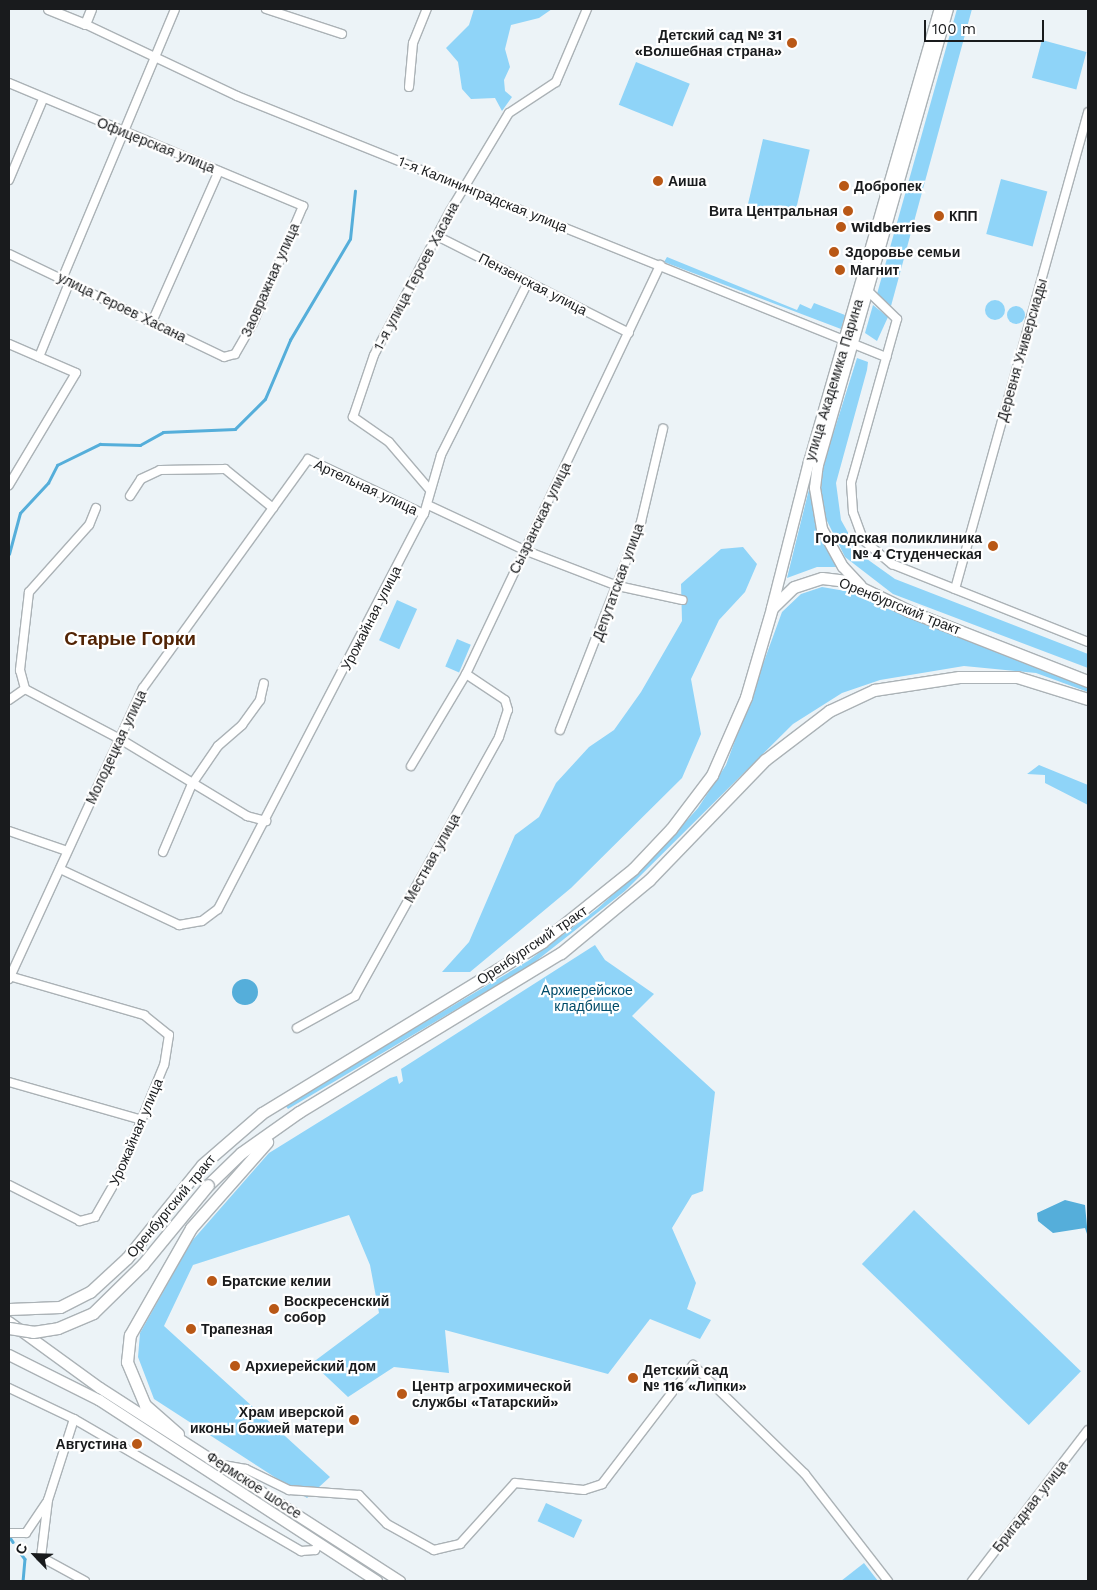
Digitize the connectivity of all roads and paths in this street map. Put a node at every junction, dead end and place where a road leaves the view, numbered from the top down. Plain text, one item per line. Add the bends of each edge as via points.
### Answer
1 (48, 9) edge
2 (91, 9) edge
3 (175, 9) edge
4 (266, 9) edge
5 (427, 9) edge
6 (587, 9) edge
7 (940, 9) edge
8 (948, 9) edge
9 (84, 24) junction
10 (342, 34) dead end
11 (153, 59) junction
12 (9, 83) edge
13 (409, 87) dead end
14 (43, 99) junction
15 (1088, 112) edge
16 (121, 132) junction
17 (218, 171) junction
18 (9, 180) edge
19 (465, 185) junction
20 (303, 206) joint
21 (436, 236) junction
22 (9, 254) edge
23 (660, 266) junction
24 (63, 277) junction
25 (528, 282) junction
26 (69, 283) junction
27 (869, 292) junction
28 (152, 322) junction
29 (629, 333) junction
30 (849, 342) junction
31 (9, 344) edge
32 (235, 354) joint
33 (886, 356) junction
34 (40, 357) junction
35 (663, 429) dead end
36 (308, 459) joint
37 (9, 486) edge
38 (430, 490) junction
39 (130, 496) dead end
40 (428, 505) junction
41 (96, 508) dead end
42 (273, 508) junction
43 (424, 514) junction
44 (524, 550) junction
45 (618, 586) junction
46 (863, 588) junction
47 (955, 589) junction
48 (682, 600) dead end
49 (772, 608) junction
50 (1088, 642) edge
51 (466, 674) junction
52 (1088, 680) edge
53 (264, 684) dead end
54 (25, 689) junction
55 (1088, 698) edge
56 (9, 700) edge
57 (560, 730) dead end
58 (120, 738) junction
59 (411, 766) dead end
60 (192, 784) junction
61 (266, 821) junction
62 (9, 831) edge
63 (67, 851) junction
64 (163, 852) dead end
65 (60, 869) junction
66 (9, 977) edge
67 (297, 1028) dead end
68 (9, 1082) edge
69 (299, 1112) junction
70 (142, 1120) junction
71 (9, 1185) edge
72 (9, 1309) edge
73 (9, 1322) edge
74 (9, 1328) edge
75 (9, 1355) edge
76 (9, 1388) edge
77 (74, 1419) junction
78 (1088, 1430) edge
79 (178, 1434) junction
80 (224, 1465) junction
81 (48, 1500) junction
82 (9, 1533) edge
83 (319, 1543) junction
84 (85, 1581) edge
85 (377, 1581) edge
86 (400, 1581) edge
87 (888, 1581) edge
88 (972, 1581) edge

1 - 9 street
2 - 9 street
3 - 11 street
4 - 10 street
5 - 13 street via 413,44
6 - 19 street, 1-я улица Героев Хасана via 556,82 509,113
7 - 30 main road, улица Академика Парина
8 - 27 main road, улица Академика Парина
9 - 11 street, 1-я Калининградская улица
11 - 16 street
11 - 19 street, 1-я Калининградская улица
12 - 14 street, Офицерская улица
14 - 16 street, Офицерская улица
14 - 18 street
15 - 47 street, Деревня Универсиады
16 - 17 street, Офицерская улица
16 - 24 street
17 - 20 street, Офицерская улица
17 - 28 street
19 - 21 street, 1-я улица Героев Хасана
19 - 23 street, 1-я Калининградская улица
20 - 32 street, Заовражная улица
21 - 25 street, Пензенская улица
21 - 38 street, 1-я улица Героев Хасана via 374,355 353,417 389,442
22 - 24 street, улица Героев Хасана
23 - 29 street, Сызранская улица
23 - 30 street, 1-я Калининградская улица
24 - 26 street, улица Героев Хасана
25 - 29 street, Пензенская улица
25 - 38 street, Урожайная улица via 441,454
26 - 28 street, улица Героев Хасана
26 - 34 street
27 - 30 main road, улица Академика Парина
27 - 33 street via 897,319
28 - 32 street, улица Героев Хасана via 224,357
29 - 44 street, Сызранская улица
30 - 33 street, 1-я Калининградская улица
30 - 46 main road, улица Академика Парина via 816,488 831,548
30 - 49 main road, улица Академика Парина
31 - 34 street
33 - 47 street via 852,483 853,512 863,540 877,554
34 - 37 street via 76,373
35 - 45 street, Депутатская улица via 641,522
36 - 42 street, Молодецкая улица
36 - 43 street, Артельная улица
38 - 40 street, Урожайная улица
39 - 42 street via 141,479 160,470 224,469
40 - 43 street, Урожайная улица
40 - 44 street, Артельная улица
41 - 54 street via 89,525 29,592 20,670
42 - 58 street, Молодецкая улица via 143,688
43 - 61 street, Урожайная улица
44 - 45 street, Артельная улица
44 - 51 street, Сызранская улица
45 - 48 street, Артельная улица
45 - 57 street, Депутатская улица
46 - 49 main road, Оренбургский тракт via 834,579 809,581
46 - 52 main road, Оренбургский тракт via 909,611
47 - 50 street
49 - 72 main road, Оренбургский тракт via 746,698 712,775 671,829 633,869 542,942 262,1112 202,1165 127,1258 90,1292 60,1306
51 - 59 street, Сызранская улица
51 - 67 street, Местная улица via 505,700 508,710 499,737 355,996
53 - 60 street via 260,700 242,725 218,746
54 - 56 street
54 - 58 street
55 - 69 main road, Оренбургский тракт via 1041,682 989,676 900,684 853,698 796,734 765,760 649,880 561,953
58 - 60 street
58 - 63 street, Молодецкая улица
60 - 61 street via 247,816
60 - 64 street
61 - 65 street, Урожайная улица via 218,909 202,921 179,925
62 - 63 street
63 - 65 street, Молодецкая улица
65 - 66 street, Молодецкая улица
66 - 70 street, Урожайная улица via 144,1015 169,1035 164,1065
68 - 70 street
69 - 74 main road, Оренбургский тракт, bridge via 241,1153 208,1185 143,1264 93,1313 58,1328 33,1332
69 - 79 main road, Оренбургский тракт via 226,1184 191,1228 130,1335 127,1362 137,1390 145,1405
70 - 71 street, Урожайная улица via 103,1206 90,1222 62,1214
73 - 79 main road, Фермское шоссе via 100,1388
75 - 83 main road, Фермское шоссе via 99,1400
76 - 77 street
77 - 81 street
77 - 83 street via 301,1551 315,1550
78 - 88 street, Бригадная улица
79 - 80 main road, Фермское шоссе
80 - 86 main road, Фермское шоссе
80 - 87 street via 246,1469 289,1490 359,1495 387,1524 434,1550 460,1544 515,1483 584,1490 602,1484 693,1365 805,1474
81 - 82 street via 26,1533
81 - 84 street via 41,1557
83 - 85 main road, Фермское шоссе

